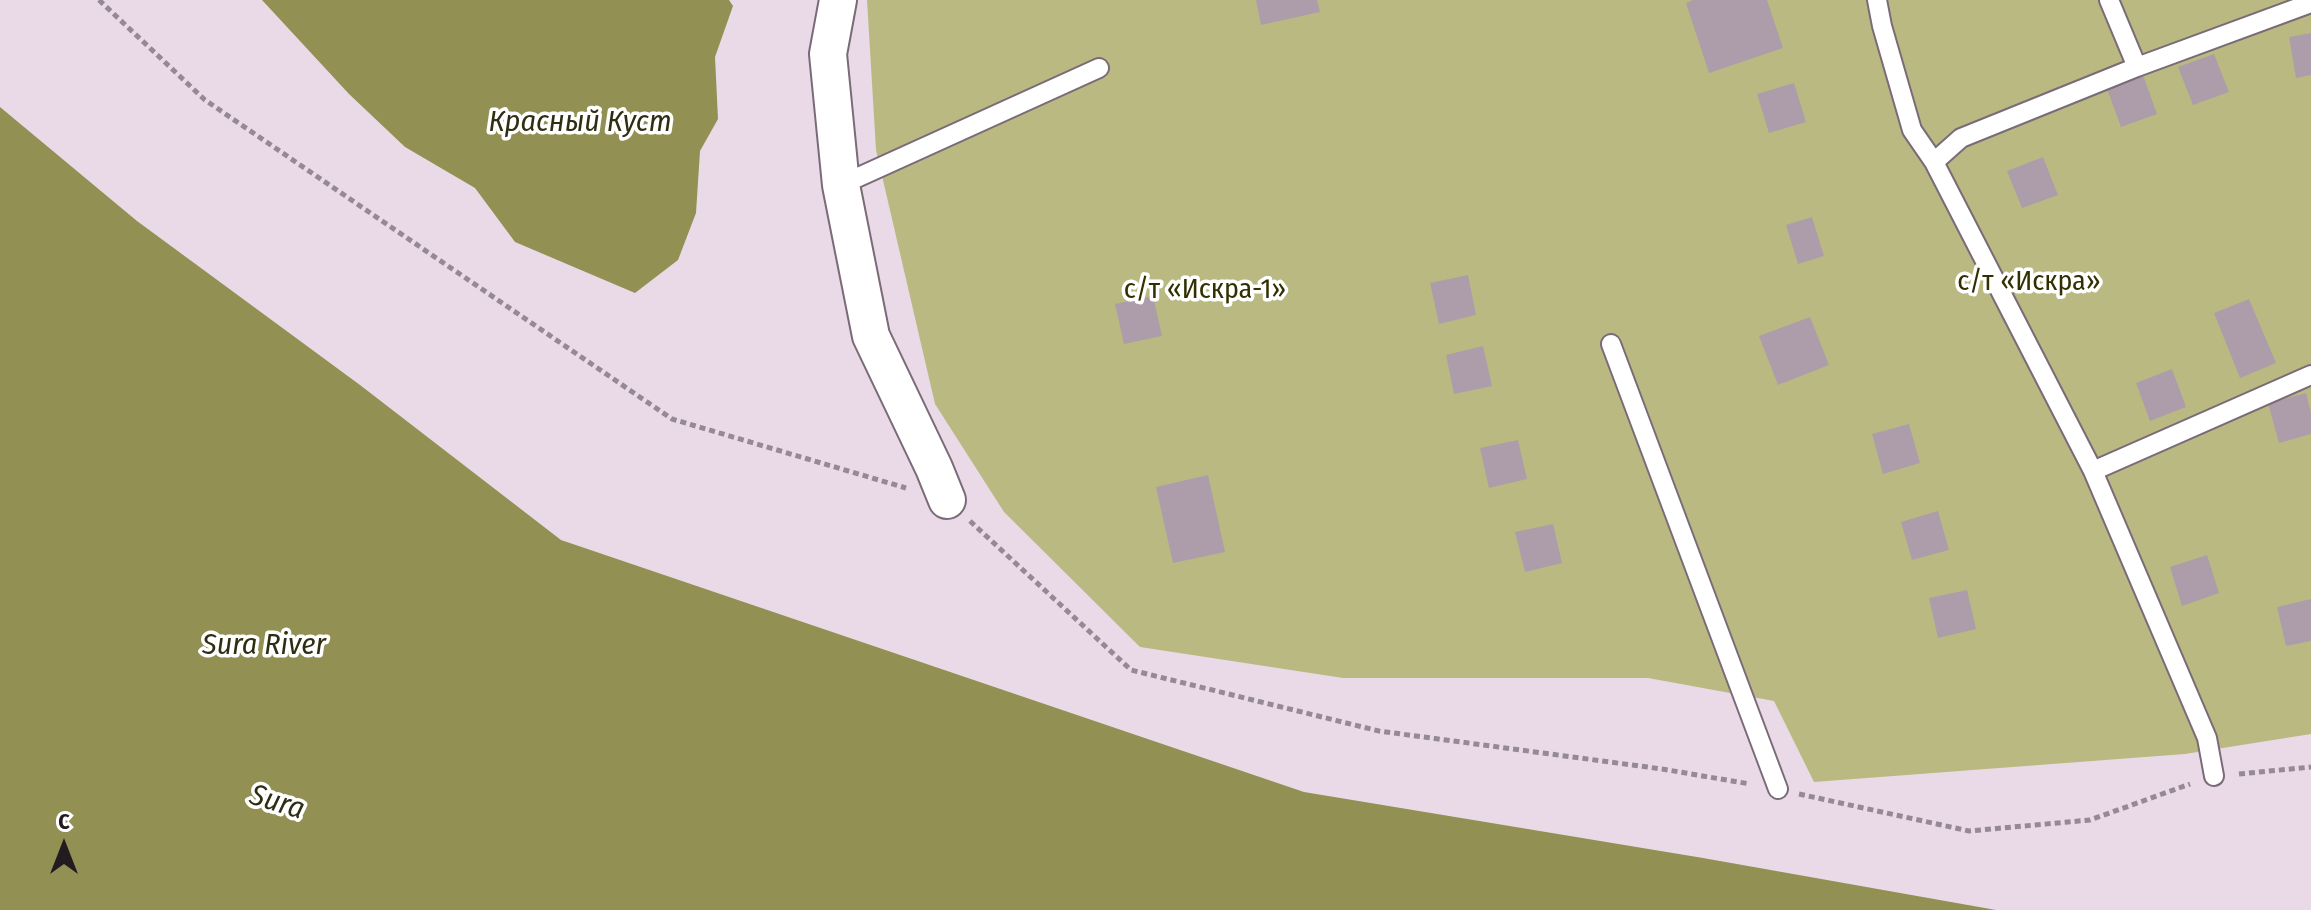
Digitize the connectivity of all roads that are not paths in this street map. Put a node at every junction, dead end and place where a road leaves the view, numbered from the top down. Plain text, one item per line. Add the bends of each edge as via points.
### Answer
1 (838, 0) edge
2 (1877, 0) edge
3 (2109, 0) edge
4 (2311, 3) edge
5 (2137, 67) junction
6 (1099, 68) dead end
7 (1934, 162) junction
8 (841, 185) junction
9 (1611, 344) dead end
10 (2311, 375) edge
11 (2093, 471) junction
12 (947, 500) road end
13 (2214, 776) road end
14 (1778, 789) road end

1 - 8 street via 828,54
2 - 7 lane via 1912,130
3 - 5 lane
4 - 5 lane
5 - 7 lane via 1961,138
6 - 8 lane
7 - 11 lane
8 - 12 street via 871,336
9 - 14 lane
10 - 11 lane
11 - 13 lane via 2207,738

